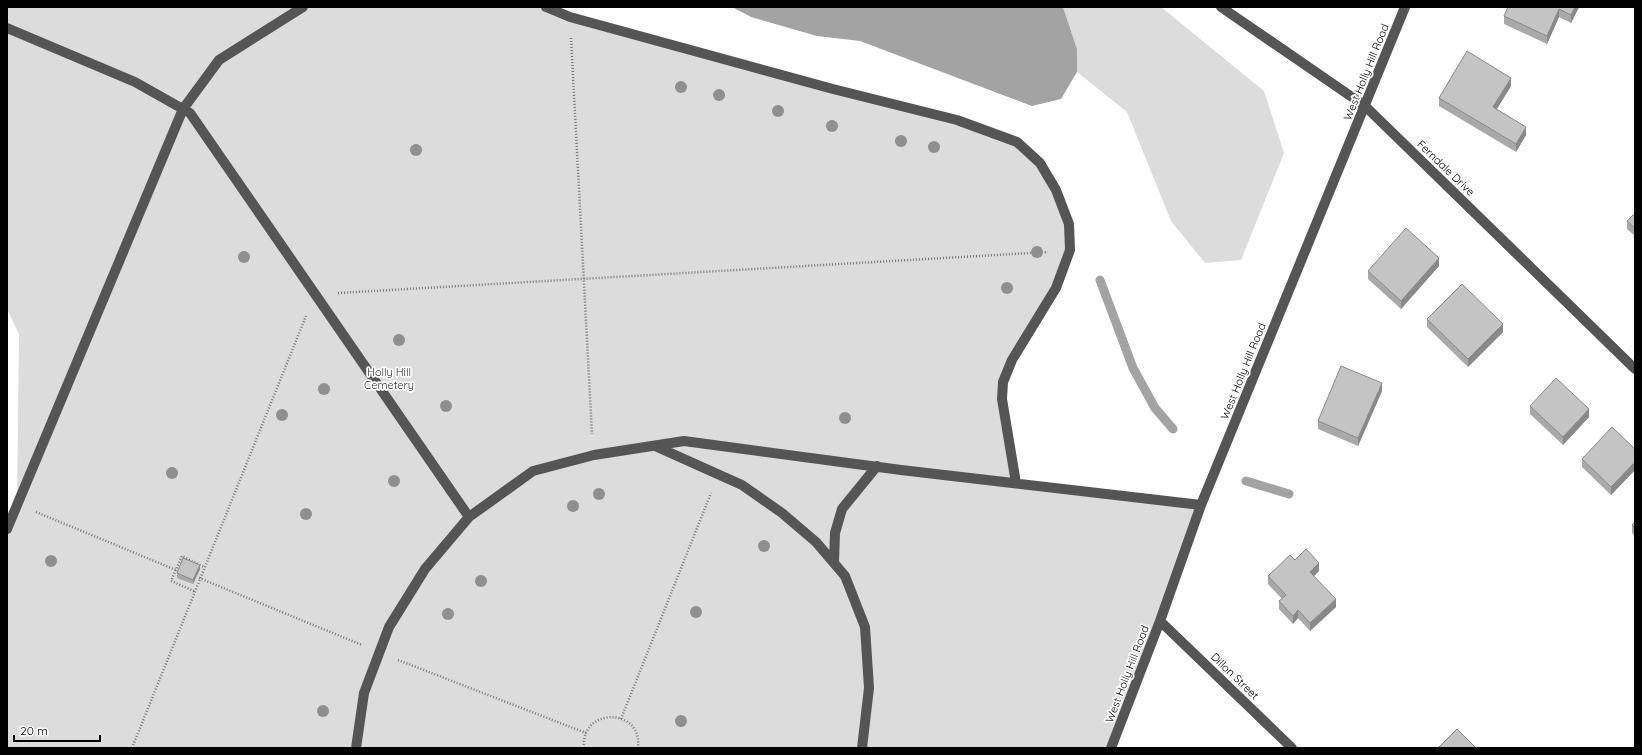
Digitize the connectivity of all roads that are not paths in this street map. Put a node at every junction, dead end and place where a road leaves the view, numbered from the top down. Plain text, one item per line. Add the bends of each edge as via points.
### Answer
1 (303, 7) edge
2 (546, 7) edge
3 (1221, 7) edge
4 (1405, 7) edge
5 (7, 28) edge
6 (1365, 106) junction
7 (183, 109) junction
8 (1635, 369) edge
9 (655, 446) junction
10 (877, 466) junction
11 (1016, 483) junction
12 (1201, 505) junction
13 (469, 517) junction
14 (7, 529) edge
15 (834, 562) junction
16 (1160, 621) junction
17 (356, 748) edge
18 (862, 748) edge
19 (1111, 748) edge
20 (1292, 748) edge

1 - 7 street via 219,60
2 - 11 street via 570,17 957,120 1017,142 1040,162 1056,190 1069,224 1070,250 1056,288 1012,360 1003,382 1002,399
3 - 6 street, Ferndale Drive
4 - 6 street, West Holly Hill Road
5 - 7 street via 135,82
6 - 8 street, Ferndale Drive
6 - 12 street, West Holly Hill Road
7 - 13 street via 190,114
7 - 14 street
9 - 10 street via 684,440
9 - 13 street via 594,455 533,471
9 - 15 street via 742,485 782,513 816,542
10 - 11 street
10 - 15 street via 842,509 834,533
11 - 12 street
12 - 16 street, West Holly Hill Road
13 - 17 street via 425,569 390,627 364,693
15 - 18 street via 845,576 865,627 870,688
16 - 19 street, West Holly Hill Road
16 - 20 street, Dillon Street

